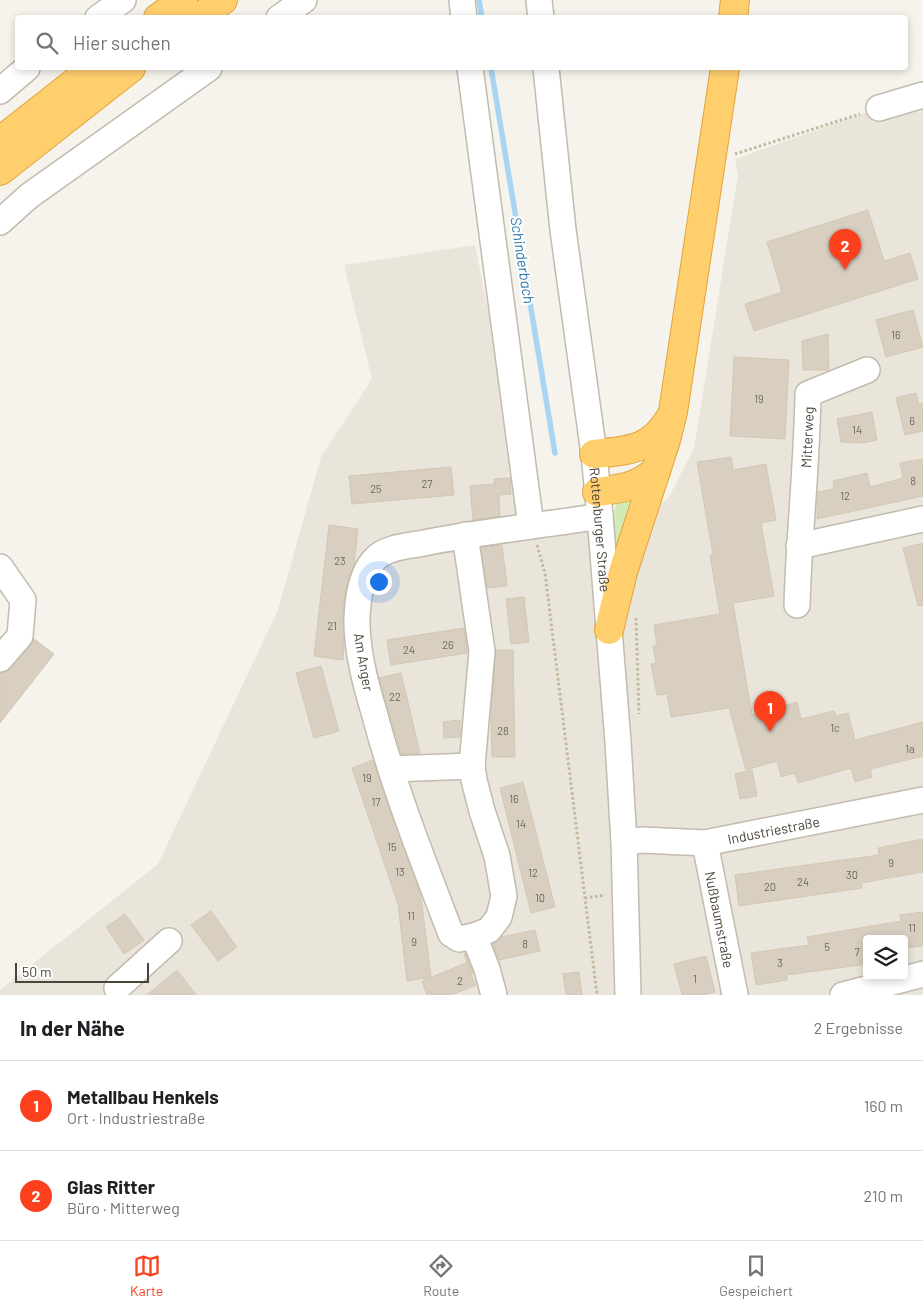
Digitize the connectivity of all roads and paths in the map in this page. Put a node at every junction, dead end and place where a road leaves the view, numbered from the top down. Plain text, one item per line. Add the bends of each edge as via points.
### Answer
1 (123, 0) edge
2 (183, 0) edge
3 (223, 0) edge
4 (304, 0) edge
5 (462, 0) edge
6 (539, 0) edge
7 (735, 0) edge
8 (102, 15) edge
9 (162, 15) edge
10 (203, 15) edge
11 (283, 15) edge
12 (464, 15) edge
13 (541, 15) edge
14 (732, 15) edge
15 (25, 70) edge
16 (90, 70) edge
17 (128, 70) edge
18 (206, 70) edge
19 (470, 70) edge
20 (546, 70) edge
21 (725, 70) edge
22 (0, 92) edge
23 (923, 95) edge
24 (879, 108) joint
25 (0, 141) edge
26 (729, 156) dead end
27 (0, 171) edge
28 (0, 222) edge
29 (867, 370) dead end
30 (673, 412) junction
31 (594, 454) junction
32 (656, 471) junction
33 (599, 504) junction
34 (923, 519) edge
35 (531, 526) junction
36 (465, 535) junction
37 (798, 546) junction
38 (0, 567) edge
39 (797, 606) dead end
40 (609, 630) junction
41 (0, 659) edge
42 (472, 766) junction
43 (391, 769) junction
44 (923, 800) edge
45 (624, 842) junction
46 (705, 843) junction
47 (474, 936) junction
48 (169, 941) dead end
49 (923, 974) edge
50 (116, 993) edge
51 (494, 995) edge
52 (597, 995) edge
53 (628, 995) edge
54 (735, 995) edge
55 (843, 995) edge

1 - 8 street
2 - 9 highway
3 - 10 highway
4 - 11 street
5 - 12 street
6 - 13 street
7 - 14 highway
15 - 22 street
16 - 25 highway
17 - 27 highway
18 - 28 street via 29,196
19 - 35 street
20 - 31 street, Rottenburger Straße via 563,230
21 - 30 highway
23 - 24 street
24 - 26 path
29 - 37 street, Mitterweg via 808,394
30 - 31 highway via 664,428 648,443 629,450
30 - 32 highway
31 - 33 street, Rottenburger Straße
32 - 33 highway via 643,482
32 - 40 highway via 622,572
33 - 35 street, Am Anger
33 - 40 street, Rottenburger Straße
34 - 37 street
35 - 36 street, Am Anger
35 - 52 path via 545,573
36 - 42 street via 482,652
36 - 43 street, Am Anger via 392,550 375,558 364,576 359,598 357,638
37 - 39 street, Mitterweg
38 - 41 street via 23,600 20,636
40 - 45 street, Rottenburger Straße
42 - 43 street
42 - 47 street via 497,856 504,896 499,917 489,930
43 - 47 street, Am Anger via 451,934 459,939
44 - 46 street, Industriestraße
45 - 46 street, Industriestraße
45 - 53 street, Rottenburger Straße
46 - 54 street, Nußbaumstraße
47 - 51 street
48 - 50 street
49 - 55 street

